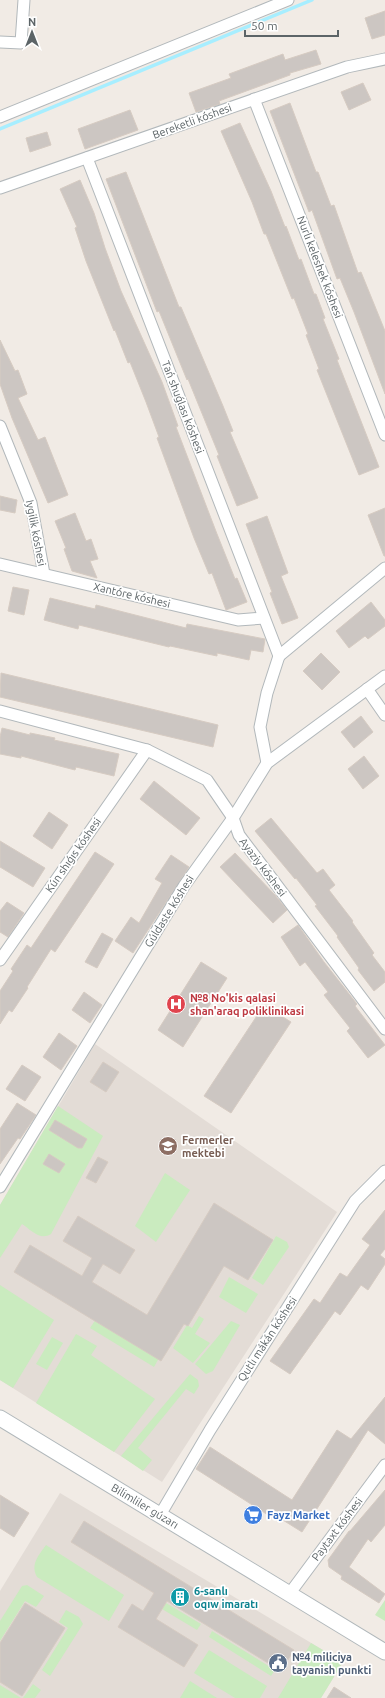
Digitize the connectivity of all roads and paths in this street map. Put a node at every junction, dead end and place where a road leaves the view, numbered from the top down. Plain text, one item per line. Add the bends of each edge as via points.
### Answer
1 (24, 0) edge
2 (288, 0) edge
3 (0, 42) edge
4 (385, 59) edge
5 (254, 99) junction
6 (0, 117) edge
7 (87, 158) junction
8 (0, 188) edge
9 (0, 426) edge
10 (385, 435) edge
11 (0, 564) edge
12 (385, 568) edge
13 (44, 574) junction
14 (264, 618) junction
15 (279, 656) junction
16 (385, 676) edge
17 (367, 690) junction
18 (0, 711) edge
19 (385, 715) edge
20 (147, 750) junction
21 (266, 763) junction
22 (233, 818) junction
23 (0, 960) edge
24 (385, 1028) edge
25 (385, 1171) edge
26 (0, 1187) edge
27 (0, 1418) edge
28 (385, 1465) edge
29 (160, 1515) junction
30 (290, 1593) junction
31 (385, 1652) edge

1 - 3 street via 21,43
2 - 6 street
4 - 5 street, Bereketli kóshesi via 347,67
5 - 7 street, Bereketli kóshesi
5 - 10 street, Nurlı keleshek kóshesi
7 - 8 street, Bereketli kóshesi
7 - 14 street, Tań shuǵlası kóshesi
9 - 13 street, Iygilik kóshesi via 31,503
11 - 13 street, Xantóre kóshesi
12 - 15 street
13 - 14 street, Xantóre kóshesi via 238,620
14 - 15 street, Tań shuǵlası kóshesi
15 - 21 street via 266,693 260,727
16 - 17 street, Gúldaste kóshesi
17 - 19 street
17 - 21 street, Gúldaste kóshesi
18 - 20 street, Ayaziy kóshesi
20 - 22 street, Ayaziy kóshesi via 207,780
20 - 23 street, Kún shıǵıs kóshesi
21 - 22 street, Gúldaste kóshesi
22 - 24 street, Ayaziy kóshesi via 239,835
22 - 26 street, Gúldaste kóshesi via 184,886
25 - 29 street, Qutlı mákán kóshesi via 356,1201 210,1430
27 - 29 main road, Bilimliler gúzarı
28 - 30 street, Paytaxt kóshesi
29 - 30 main road, Bilimliler gúzarı
30 - 31 main road, Bilimliler gúzarı

